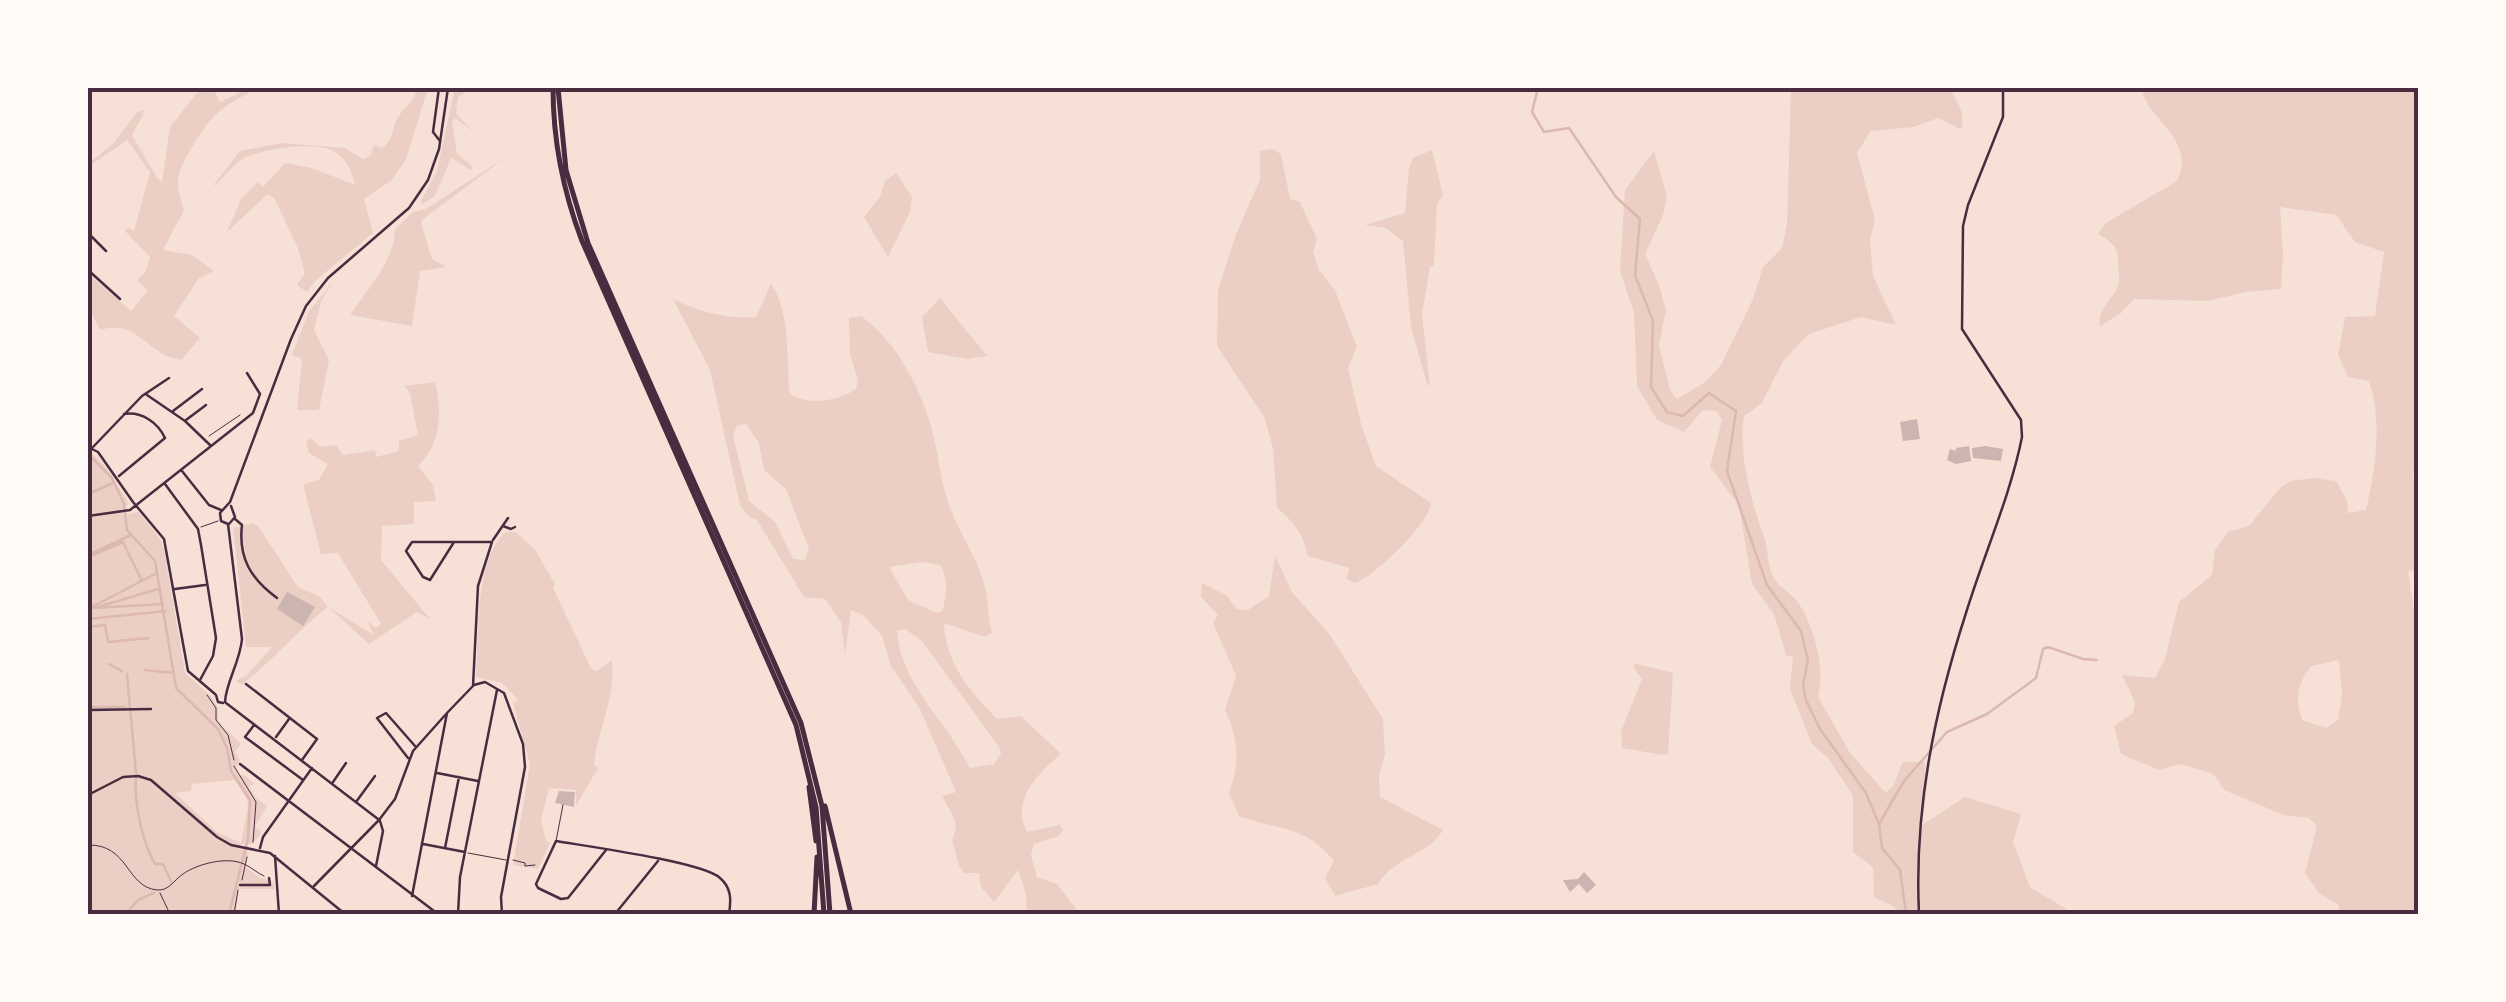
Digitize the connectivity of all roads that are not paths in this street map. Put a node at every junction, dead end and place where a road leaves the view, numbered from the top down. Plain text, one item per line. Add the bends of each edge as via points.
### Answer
1 (439, 88) edge
2 (448, 88) edge
3 (555, 88) edge
4 (2003, 88) edge
5 (440, 140) junction
6 (88, 233) edge
7 (106, 251) dead end
8 (88, 270) edge
9 (120, 300) dead end
10 (247, 373) dead end
11 (168, 378) dead end
12 (202, 389) dead end
13 (147, 395) junction
14 (206, 405) dead end
15 (172, 412) junction
16 (124, 414) junction
17 (185, 421) junction
18 (211, 446) junction
19 (90, 448) edge
20 (181, 470) junction
21 (118, 476) junction
22 (164, 482) junction
23 (138, 504) junction
24 (230, 504) junction
25 (223, 510) junction
26 (232, 510) junction
27 (88, 516) edge
28 (508, 518) dead end
29 (220, 520) junction
30 (235, 520) junction
31 (228, 524) junction
32 (503, 526) junction
33 (515, 526) dead end
34 (198, 528) junction
35 (454, 542) junction
36 (492, 542) junction
37 (207, 584) junction
38 (175, 589) junction
39 (277, 598) dead end
40 (199, 681) junction
41 (246, 684) dead end
42 (473, 686) junction
43 (497, 687) junction
44 (225, 693) junction
45 (216, 695) junction
46 (225, 702) junction
47 (151, 709) dead end
48 (88, 710) edge
49 (447, 713) junction
50 (290, 718) junction
51 (255, 724) junction
52 (274, 739) junction
53 (416, 748) junction
54 (409, 759) junction
55 (302, 760) junction
56 (346, 763) dead end
57 (240, 764) dead end
58 (312, 768) junction
59 (812, 769) junction
60 (436, 772) junction
61 (375, 776) dead end
62 (459, 776) junction
63 (303, 780) junction
64 (479, 781) junction
65 (332, 783) junction
66 (88, 796) edge
67 (288, 802) junction
68 (356, 802) junction
69 (564, 805) dead end
70 (387, 810) junction
71 (379, 820) junction
72 (371, 828) junction
73 (382, 833) junction
74 (556, 840) junction
75 (422, 844) junction
76 (349, 848) junction
77 (444, 848) junction
78 (260, 849) junction
79 (606, 850) junction
80 (465, 852) junction
81 (275, 856) junction
82 (510, 860) junction
83 (659, 860) junction
84 (286, 865) junction
85 (375, 867) junction
86 (278, 869) junction
87 (270, 878) road end
88 (240, 885) dead end
89 (313, 888) junction
90 (412, 896) junction
91 (278, 914) edge
92 (346, 914) edge
93 (438, 914) edge
94 (458, 914) edge
95 (502, 914) edge
96 (615, 914) edge
97 (728, 914) edge
98 (814, 914) edge
99 (827, 914) edge
100 (850, 914) edge
101 (1919, 914) edge

1 - 5 street via 433,132
2 - 5 street
3 - 59 highway via 566,170 588,242 793,704
4 - 101 street via 2003,117 1963,226 1962,328 2020,420 2022,437 1940,698 1916,857
5 - 24 street via 413,203 328,278 300,317
6 - 7 street
8 - 9 street
10 - 18 street via 260,394 257,408
11 - 13 street
12 - 15 street
13 - 15 street
13 - 16 street
14 - 17 street
15 - 17 street
16 - 19 street
16 - 21 street via 135,413 165,438
17 - 18 street
18 - 20 street
19 - 21 street
20 - 22 street
20 - 25 street via 209,505
21 - 23 street
22 - 23 street
22 - 34 street
23 - 27 street
23 - 38 street via 164,538
24 - 25 street
24 - 26 street
25 - 26 street
25 - 29 street
26 - 30 street
28 - 32 street
29 - 31 street
29 - 34 street
30 - 31 street
30 - 39 street via 242,525 248,569
31 - 44 street via 242,639
32 - 33 street
32 - 36 street
34 - 37 street
35 - 35 street via 412,542 406,550 430,580
35 - 36 street
36 - 42 street via 478,586
37 - 38 street
37 - 40 street via 216,638
38 - 40 street via 188,671
40 - 45 street
41 - 50 street
42 - 43 street
42 - 49 street
43 - 64 street
43 - 82 street via 506,696 525,760
44 - 45 street
44 - 46 street
45 - 46 street
46 - 51 street
47 - 48 street
49 - 53 street
49 - 60 street
50 - 52 street
50 - 55 street via 317,739
51 - 52 street
51 - 63 street via 245,737
52 - 55 street
53 - 54 street
53 - 54 street via 386,713 377,718
54 - 70 street
55 - 58 street
56 - 65 street
57 - 67 street
58 - 63 street
58 - 65 street
59 - 98 highway
59 - 99 highway via 824,822
59 - 100 highway
60 - 62 street
60 - 75 street
61 - 68 street
62 - 64 street
62 - 77 street
63 - 67 street
64 - 80 street
65 - 68 street
66 - 78 street via 123,777 146,778 216,837
67 - 76 street
67 - 78 street
68 - 71 street
69 - 74 street
70 - 71 street
70 - 73 street
71 - 72 street
71 - 73 street
72 - 73 street
72 - 76 street
73 - 85 street
74 - 79 street
74 - 79 street via 536,884 562,899
75 - 77 street
75 - 90 street
76 - 85 street
76 - 89 street
77 - 80 street
78 - 81 street
79 - 83 street
80 - 82 street
80 - 94 street
81 - 84 street
81 - 86 street
82 - 95 street
83 - 96 street
83 - 97 street via 720,878 730,896
84 - 86 street
84 - 89 street
85 - 90 street
86 - 91 street
87 - 88 street via 270,884
89 - 92 street
90 - 93 street

